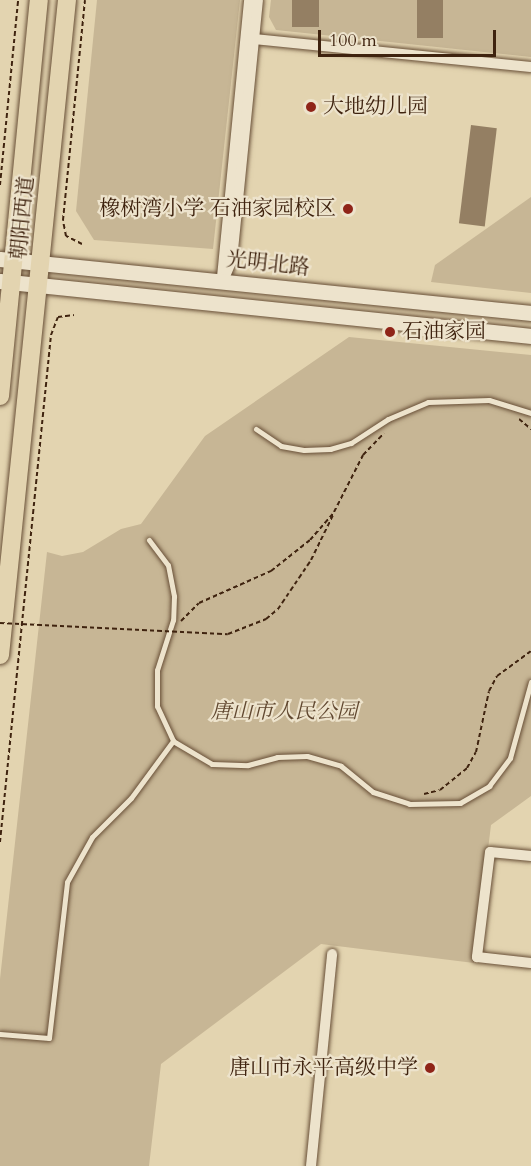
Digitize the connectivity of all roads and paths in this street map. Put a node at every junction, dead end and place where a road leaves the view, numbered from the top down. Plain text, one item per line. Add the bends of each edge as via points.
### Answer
1 (18, 0) edge
2 (39, 0) edge
3 (67, 0) edge
4 (85, 0) edge
5 (249, 0) edge
6 (258, 0) edge
7 (254, 39) junction
8 (531, 67) edge
9 (0, 185) edge
10 (82, 244) dead end
11 (7, 260) edge
12 (41, 263) junction
13 (223, 281) junction
14 (6, 282) edge
15 (39, 285) junction
16 (531, 313) edge
17 (74, 315) dead end
18 (531, 336) edge
19 (0, 396) edge
20 (531, 413) edge
21 (510, 414) dead end
22 (256, 429) dead end
23 (531, 429) edge
24 (385, 432) dead end
25 (334, 512) junction
26 (149, 540) dead end
27 (0, 623) edge
28 (172, 638) dead end
29 (531, 651) edge
30 (0, 655) edge
31 (531, 682) edge
32 (173, 741) junction
33 (421, 795) dead end
34 (0, 842) edge
35 (531, 856) edge
36 (332, 954) dead end
37 (531, 963) edge
38 (0, 1034) edge
39 (311, 1166) edge

1 - 9 path
2 - 11 main road, 朝阳西道
3 - 12 main road, 朝阳西道
4 - 10 path via 63,220 66,236
5 - 13 street
6 - 7 street
7 - 8 street
7 - 13 street via 232,260
11 - 12 main road, 光明北路
11 - 14 main road, 朝阳西道
12 - 13 main road, 光明北路
12 - 15 main road, 朝阳西道
13 - 16 main road, 光明北路
14 - 15 main road
14 - 19 main road, 朝阳西道
15 - 18 main road
15 - 30 main road, 朝阳西道
17 - 34 path via 58,317 51,335
20 - 22 lane via 489,400 428,402 388,419 351,443 330,449 281,446
21 - 23 path
24 - 25 path via 351,474
25 - 27 path, bridge via 311,560 278,609 266,619 228,634
25 - 28 path via 310,540 271,572 199,603 181,621
26 - 32 lane via 168,565 174,596 173,620 156,690 163,726
29 - 33 path via 497,676 489,692 476,752 467,768 440,790
31 - 32 lane via 517,738 500,773 474,797 448,806 409,804 373,792 358,777 324,759 288,756 229,766 189,753
32 - 38 lane via 131,798 92,837 67,882 49,1038
35 - 37 street via 490,852 477,957
36 - 39 street

